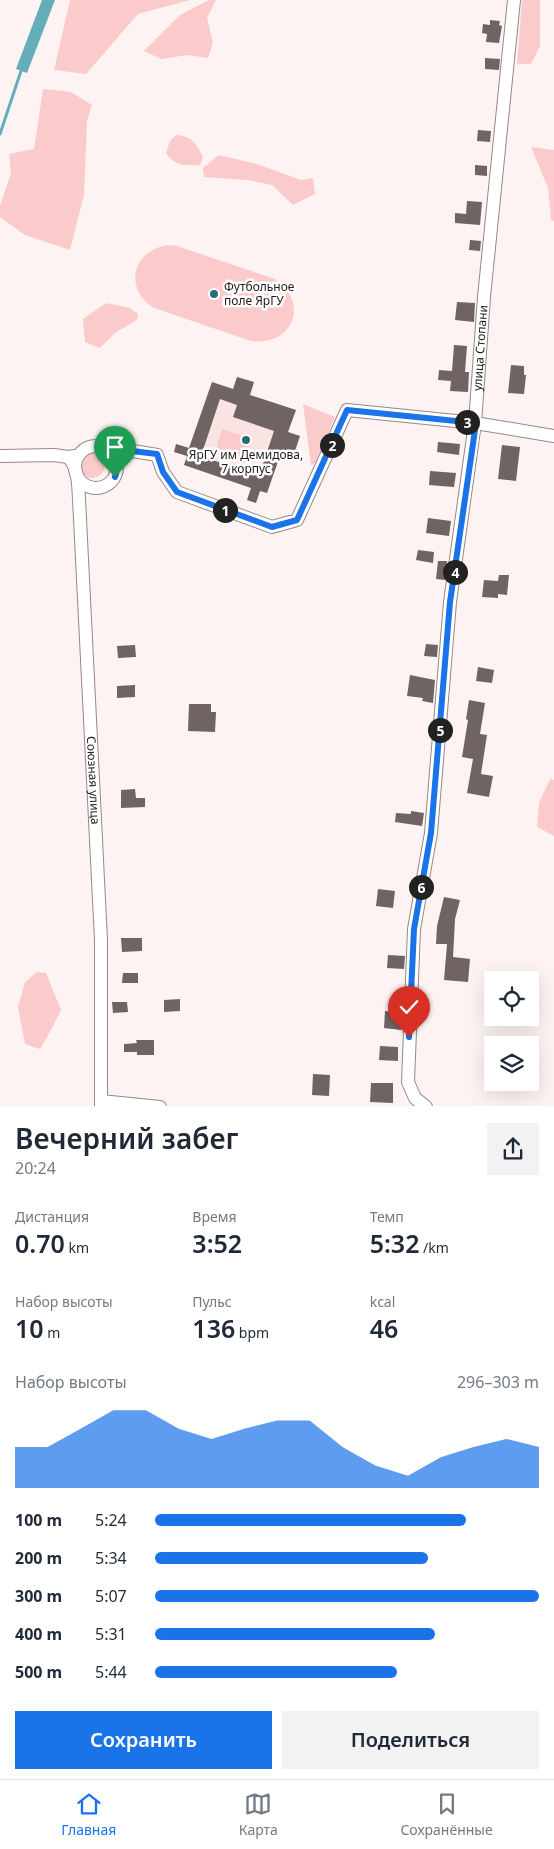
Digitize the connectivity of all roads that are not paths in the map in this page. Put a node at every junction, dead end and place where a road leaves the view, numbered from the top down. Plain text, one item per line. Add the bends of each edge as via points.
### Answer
1 (514, 0) edge
2 (476, 423) junction
3 (554, 436) edge
4 (0, 456) edge
5 (74, 456) junction
6 (115, 457) junction
7 (76, 473) junction
8 (101, 1104) edge
9 (160, 1106) edge
10 (426, 1106) edge

1 - 2 street, улица Стопани via 484,297
2 - 3 street
2 - 6 street via 347,410 297,520 272,527 177,492 163,472 157,454 132,451
2 - 10 street, улица Стопани via 450,602 431,833 414,929 408,1082 415,1098
4 - 5 street
5 - 6 street via 98,447
5 - 7 street, Союзная улица via 71,460
6 - 7 street via 115,477 104,486 90,487
7 - 8 street, Союзная улица via 101,940
8 - 9 street

